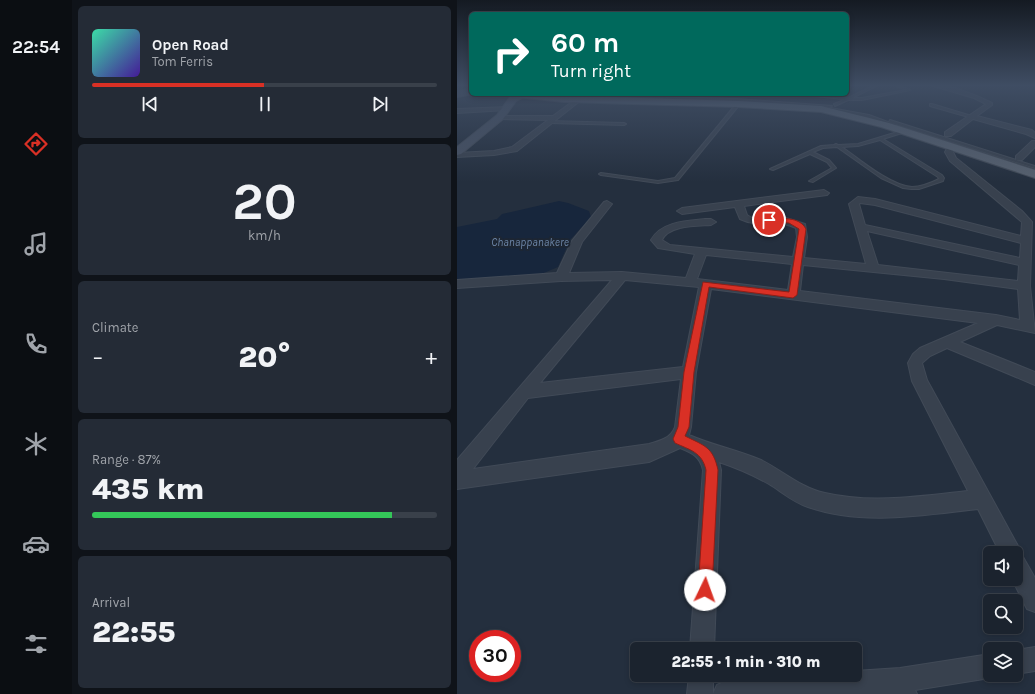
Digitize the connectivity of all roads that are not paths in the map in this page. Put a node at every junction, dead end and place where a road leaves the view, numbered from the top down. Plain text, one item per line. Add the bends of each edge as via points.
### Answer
1 (500, 117) edge
2 (507, 117) edge
3 (555, 117) edge
4 (727, 117) edge
5 (856, 117) edge
6 (872, 117) edge
7 (881, 117) edge
8 (892, 117) edge
9 (973, 117) edge
10 (974, 117) edge
11 (552, 120) junction
12 (624, 124) dead end
13 (904, 131) junction
14 (948, 134) junction
15 (1035, 136) edge
16 (881, 139) junction
17 (1035, 142) edge
18 (836, 145) junction
19 (951, 147) junction
20 (810, 152) junction
21 (457, 154) edge
22 (1019, 158) junction
23 (1035, 163) edge
24 (1035, 167) edge
25 (772, 168) dead end
26 (1035, 171) edge
27 (601, 174) dead end
28 (1035, 174) edge
29 (811, 181) dead end
30 (824, 193) dead end
31 (607, 204) dead end
32 (739, 204) junction
33 (682, 211) dead end
34 (711, 222) dead end
35 (862, 227) junction
36 (1027, 240) junction
37 (702, 251) junction
38 (798, 261) junction
39 (1026, 263) junction
40 (873, 267) junction
41 (622, 276) junction
42 (561, 277) junction
43 (690, 283) junction
44 (457, 284) edge
45 (706, 284) junction
46 (1024, 286) junction
47 (793, 295) junction
48 (995, 320) junction
49 (1031, 327) edge
50 (948, 343) junction
51 (689, 372) junction
52 (1035, 382) edge
53 (524, 392) junction
54 (679, 439) junction
55 (701, 449) junction
56 (457, 474) edge
57 (457, 480) edge
58 (983, 499) junction
59 (1007, 546) edge
60 (1023, 578) edge
61 (1035, 601) edge
62 (702, 642) edge
63 (1035, 659) edge
64 (1023, 661) edge
65 (983, 668) edge
66 (701, 682) edge
67 (902, 687) edge
68 (700, 694) edge
69 (726, 694) edge

1 - 21 street
2 - 11 street
3 - 11 street
4 - 27 lane via 676,179 658,182
5 - 13 main road
6 - 26 lane
7 - 24 lane
8 - 14 main road
9 - 14 street
10 - 15 street via 1029,132
11 - 12 lane
11 - 21 street via 514,149
13 - 16 lane
13 - 19 main road
14 - 22 main road
16 - 18 lane via 850,146
16 - 18 lane via 940,176 941,180 921,187 903,187 888,180
17 - 22 street
18 - 20 lane
19 - 28 main road
19 - 36 street via 949,152 953,159 1027,222
20 - 25 lane
20 - 29 lane via 828,161 834,168
22 - 23 main road
30 - 32 street
31 - 42 street via 577,240
32 - 33 street
32 - 38 street via 746,219 790,221 801,226
34 - 37 street via 671,228 662,232 656,240 662,246 670,248
35 - 36 street via 854,204 863,200
35 - 39 street
35 - 40 street
36 - 39 street
37 - 38 street
37 - 43 street
38 - 40 street
38 - 47 street
39 - 46 street
40 - 46 street
41 - 42 street
41 - 43 street
41 - 53 street
42 - 44 street
43 - 45 street
45 - 47 street
45 - 51 street
46 - 49 street
47 - 48 street
48 - 49 street
48 - 50 street
50 - 52 street
50 - 58 street via 925,352 918,358 915,363 916,371
51 - 53 street
51 - 54 street via 683,427
53 - 56 street
54 - 55 street
54 - 57 street via 649,453
55 - 58 street via 723,454 747,464 807,498 827,503 863,506 913,505
55 - 62 street via 709,458 712,470
58 - 59 street
60 - 61 street
63 - 64 street
65 - 67 street
66 - 68 street
67 - 69 street

